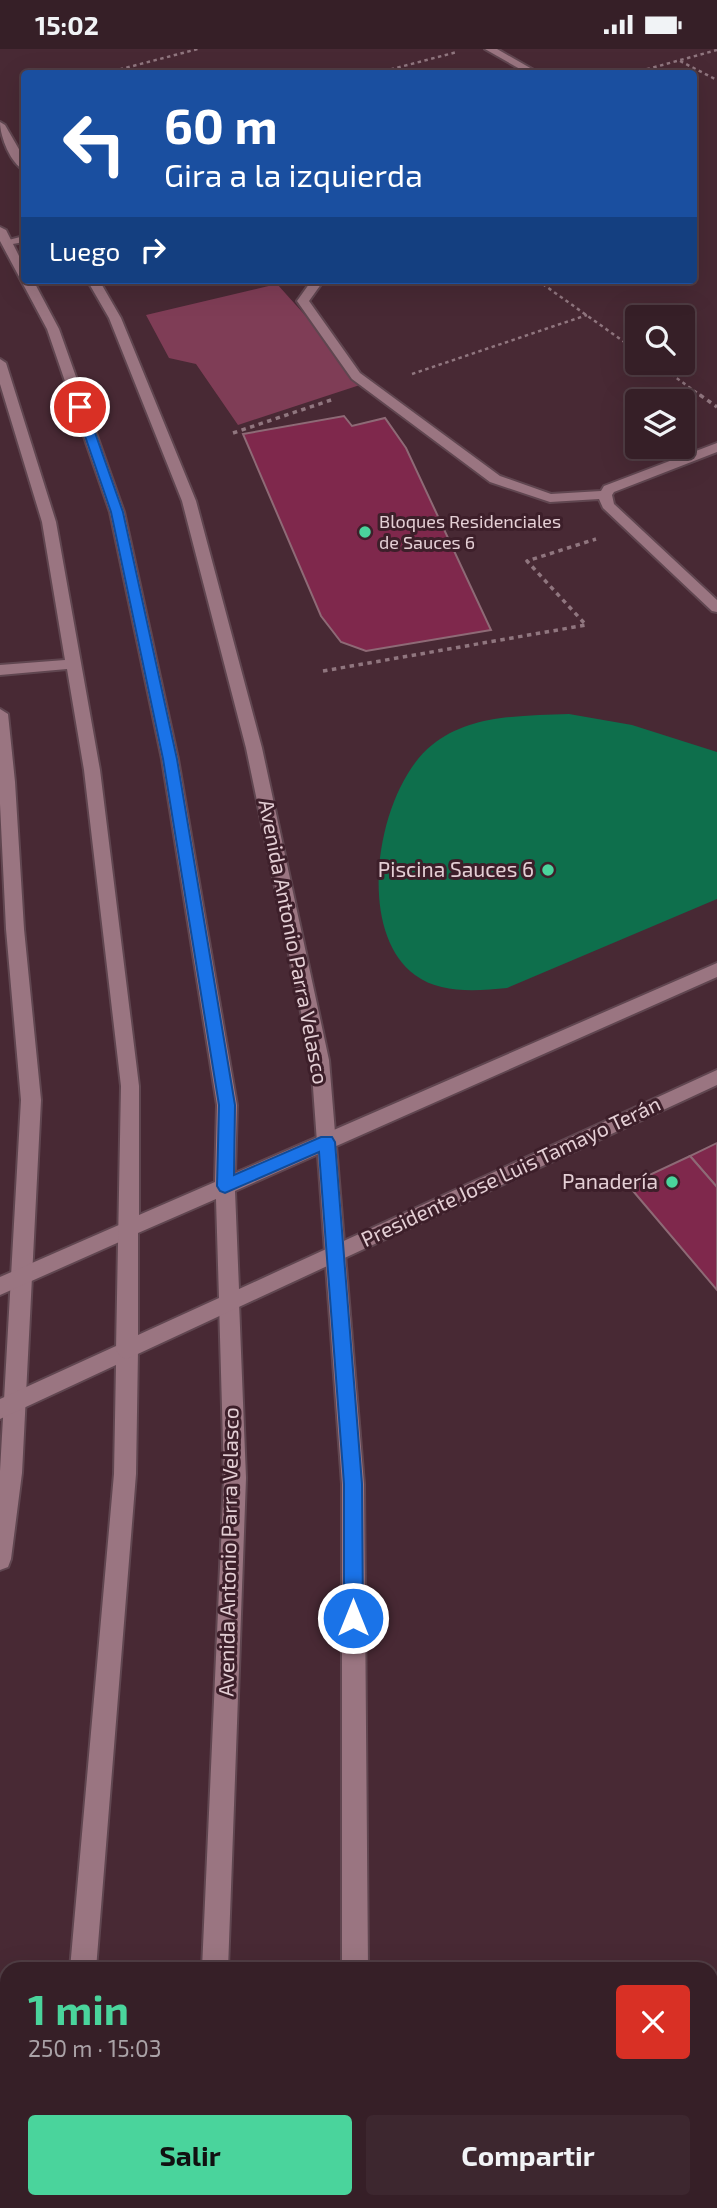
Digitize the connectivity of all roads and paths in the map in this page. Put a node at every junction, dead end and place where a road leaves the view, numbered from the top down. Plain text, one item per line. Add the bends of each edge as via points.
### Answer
1 (198, 49) edge
2 (491, 49) edge
3 (717, 50) edge
4 (456, 53) dead end
5 (680, 61) junction
6 (118, 70) edge
7 (389, 70) edge
8 (529, 70) edge
9 (645, 70) edge
10 (717, 80) edge
11 (0, 125) edge
12 (21, 162) edge
13 (0, 230) edge
14 (21, 240) edge
15 (7, 242) junction
16 (21, 269) edge
17 (29, 284) edge
18 (95, 284) edge
19 (315, 284) edge
20 (543, 284) edge
21 (625, 342) edge
22 (0, 363) edge
23 (672, 375) edge
24 (717, 407) edge
25 (717, 447) edge
26 (605, 495) junction
27 (632, 527) junction
28 (717, 608) edge
29 (72, 664) junction
30 (0, 670) edge
31 (323, 671) dead end
32 (0, 714) edge
33 (717, 970) edge
34 (717, 1077) edge
35 (327, 1142) junction
36 (225, 1186) junction
37 (128, 1229) junction
38 (335, 1254) junction
39 (21, 1276) junction
40 (0, 1286) edge
41 (229, 1302) junction
42 (127, 1350) junction
43 (7, 1405) edge
44 (0, 1559) edge
45 (84, 1962) edge
46 (215, 1962) edge
47 (355, 1962) edge

1 - 6 path
2 - 8 street
3 - 5 path
4 - 7 path
5 - 9 path
5 - 10 path
11 - 12 street
13 - 15 street, Avenida Antonio Parra Velasco
14 - 15 street
15 - 16 street, Avenida Antonio Parra Velasco
17 - 36 street, Avenida Antonio Parra Velasco via 52,329 117,512 170,759 222,1073 227,1105
18 - 35 street, Avenida Antonio Parra Velasco via 115,318 189,501 254,748 320,1060
19 - 26 street via 303,300 356,376 495,479 550,498
20 - 21 path
22 - 29 street via 49,522
23 - 24 path
25 - 26 street via 609,489
26 - 27 street via 608,505
27 - 28 street
27 - 31 path via 527,561 586,625
29 - 30 street
29 - 37 street via 92,770 130,1086
32 - 39 street via 31,1100
33 - 35 street
34 - 38 street, Presidente Jose Luis Tamayo Terán
35 - 36 street
35 - 38 street, Avenida Antonio Parra Velasco
36 - 37 street
36 - 41 street, Avenida Antonio Parra Velasco
37 - 39 street
37 - 42 street
38 - 41 street, Presidente Jose Luis Tamayo Terán
38 - 47 street, Avenida Antonio Parra Velasco via 353,1484
39 - 40 street
39 - 43 street
41 - 42 street, Presidente Jose Luis Tamayo Terán
41 - 46 street, Avenida Antonio Parra Velasco via 235,1478
42 - 43 street, Presidente Jose Luis Tamayo Terán
42 - 45 street via 125,1474
43 - 44 street via 11,1473

